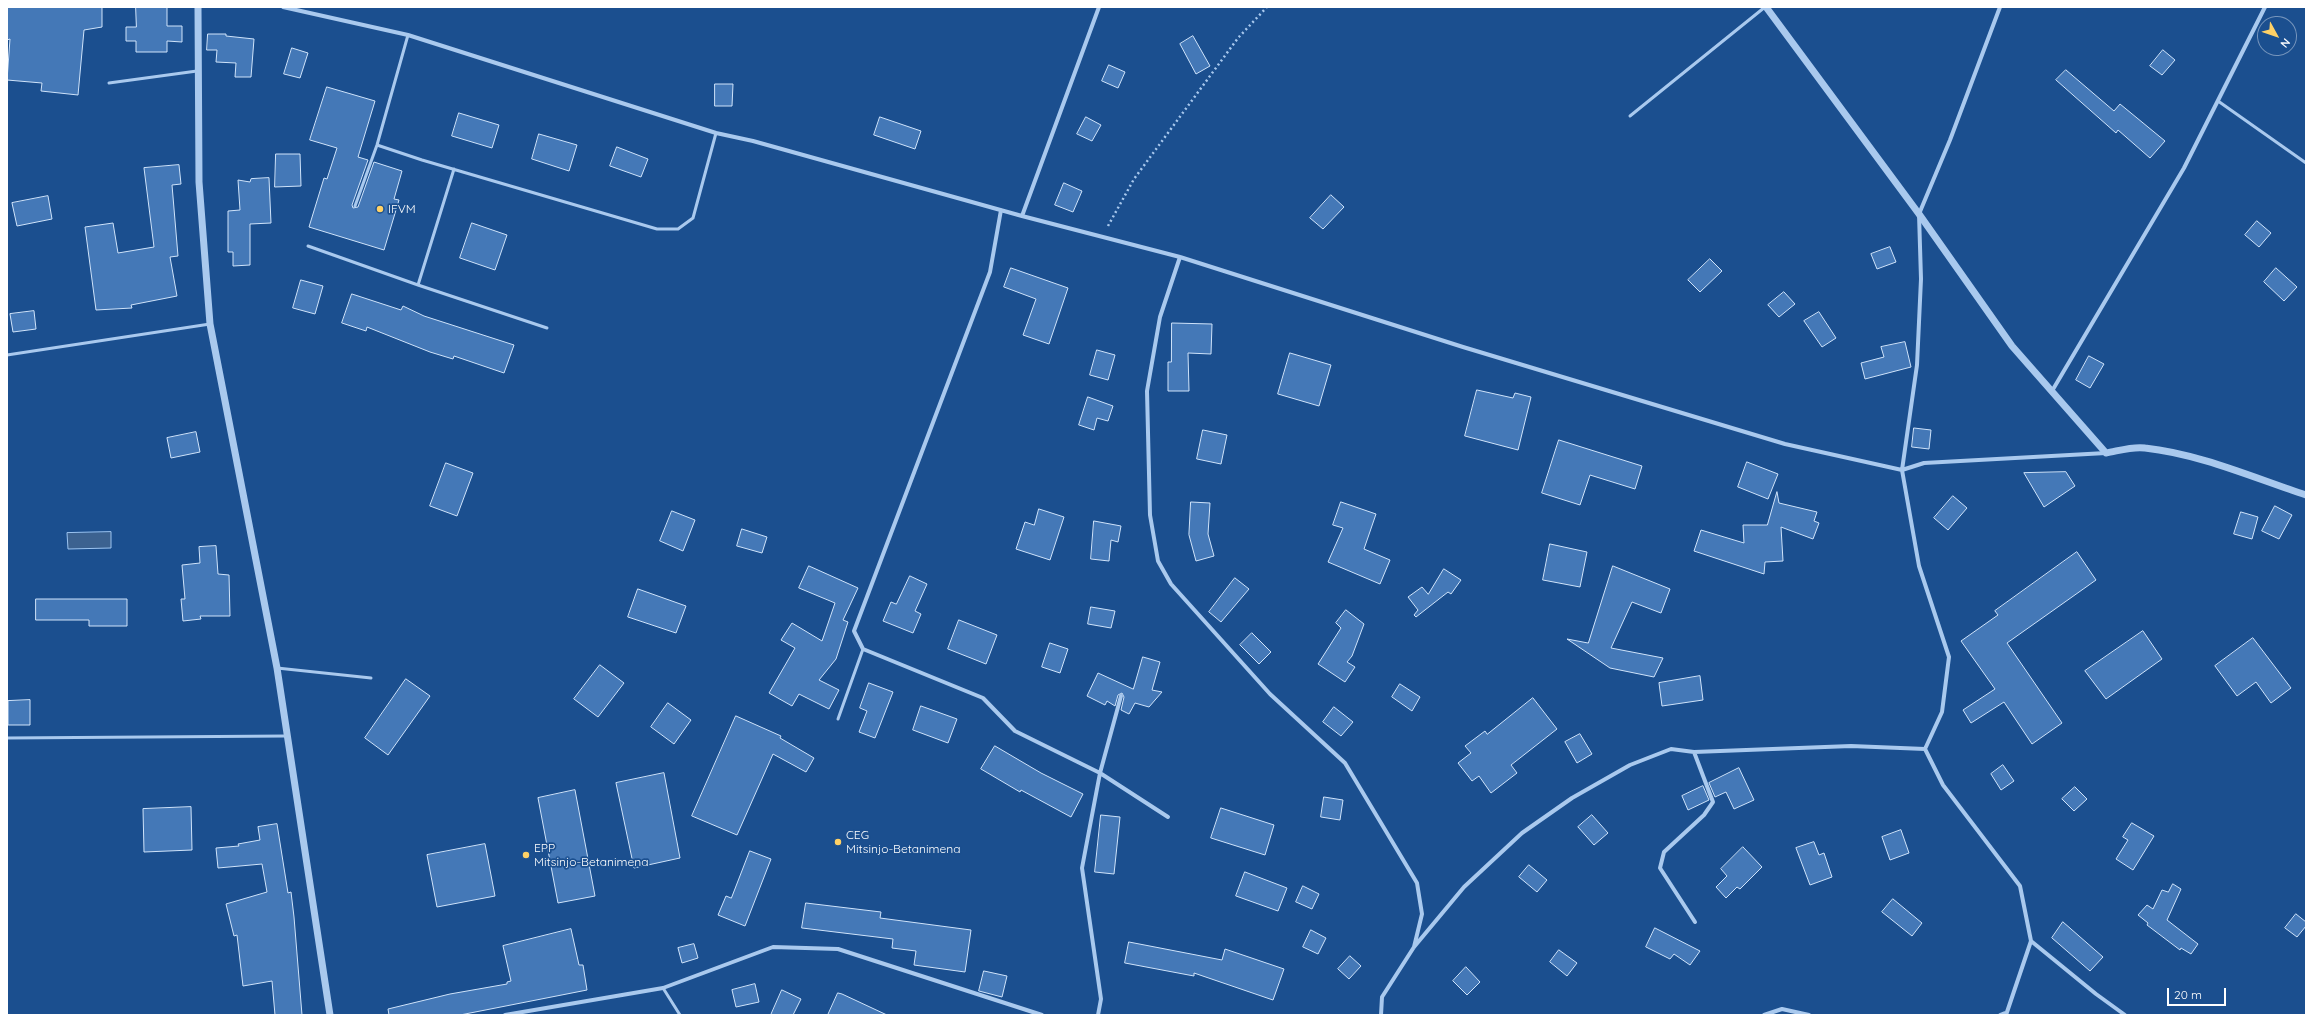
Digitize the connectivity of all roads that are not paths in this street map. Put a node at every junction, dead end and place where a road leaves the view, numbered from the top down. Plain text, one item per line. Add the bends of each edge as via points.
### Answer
1 (198, 7) edge
2 (282, 7) edge
3 (1099, 7) edge
4 (1765, 7) edge
5 (2000, 7) edge
6 (2265, 7) edge
7 (408, 35) junction
8 (197, 72) junction
9 (109, 83) dead end
10 (2218, 101) junction
11 (1630, 116) dead end
12 (716, 133) junction
13 (377, 145) junction
14 (2306, 162) edge
15 (454, 169) junction
16 (355, 206) dead end
17 (1001, 210) junction
18 (1919, 214) junction
19 (1022, 216) junction
20 (308, 246) dead end
21 (1180, 257) junction
22 (418, 285) junction
23 (210, 324) junction
24 (547, 328) dead end
25 (7, 355) edge
26 (2052, 391) junction
27 (2106, 453) junction
28 (1902, 470) junction
29 (2306, 495) edge
30 (863, 649) junction
31 (277, 668) junction
32 (371, 678) dead end
33 (1121, 696) dead end
34 (838, 719) dead end
35 (286, 736) junction
36 (7, 738) edge
37 (1925, 748) junction
38 (1694, 752) junction
39 (1100, 773) junction
40 (1168, 817) dead end
41 (1695, 922) dead end
42 (2031, 941) junction
43 (1414, 947) junction
44 (663, 988) junction
45 (2006, 1014) edge
46 (330, 1015) edge
47 (505, 1015) edge
48 (680, 1015) edge
49 (1042, 1015) edge
50 (1098, 1015) edge
51 (1381, 1015) edge
52 (1764, 1015) edge
53 (1809, 1015) edge
54 (2000, 1015) edge
55 (2125, 1015) edge

1 - 8 street
2 - 7 street
3 - 19 street
4 - 11 lane
4 - 18 street
5 - 18 street
6 - 10 street
7 - 12 street
7 - 13 lane
8 - 9 lane
8 - 23 street via 199,182
10 - 14 lane
10 - 26 street via 2184,168
12 - 15 lane via 693,218 678,229 657,229
12 - 17 street
13 - 15 lane
13 - 16 lane
15 - 22 lane
17 - 19 street
17 - 30 street via 990,272 854,631
18 - 26 street via 2012,346
18 - 28 street via 1921,279 1917,365
19 - 21 street
20 - 22 lane
21 - 28 street via 1463,347 1785,444
21 - 43 street via 1160,317 1147,391 1150,515 1158,561 1171,584 1270,694 1345,763 1417,883 1422,914
22 - 24 lane
23 - 25 lane
23 - 31 street
26 - 27 street
27 - 28 street via 1924,463
27 - 29 street via 2144,448 2170,453 2213,464
28 - 37 street via 1919,566 1950,657 1942,712
30 - 34 lane
30 - 39 street via 983,698 1015,730
31 - 32 lane
31 - 35 street
33 - 39 street
35 - 36 lane
35 - 46 street
37 - 38 street via 1851,746
37 - 42 street via 1943,785 2020,886
38 - 41 street via 1712,802 1704,815 1664,852 1660,868
38 - 43 street via 1671,749 1630,765 1572,798 1522,833 1464,887
39 - 40 street
39 - 50 street via 1082,868 1101,999
42 - 45 street via 2015,994
42 - 55 street
43 - 51 street via 1382,997
44 - 47 street
44 - 48 lane
44 - 49 street via 773,947 838,949
45 - 54 street
52 - 53 street via 1782,1009

